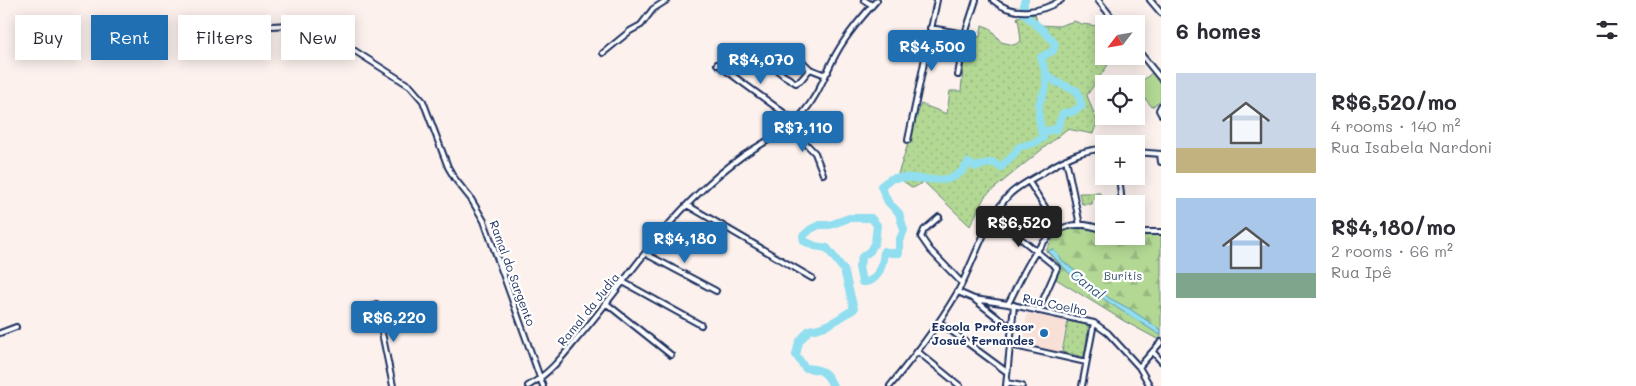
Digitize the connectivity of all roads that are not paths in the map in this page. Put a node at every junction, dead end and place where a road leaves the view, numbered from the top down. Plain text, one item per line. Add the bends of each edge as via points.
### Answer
1 (667, 0) edge
2 (864, 0) edge
3 (877, 0) edge
4 (937, 0) edge
5 (976, 0) edge
6 (993, 0) edge
7 (1061, 0) edge
8 (1098, 0) edge
9 (1150, 0) edge
10 (872, 5) junction
11 (1161, 13) edge
12 (1110, 15) edge
13 (271, 26) edge
14 (930, 28) junction
15 (965, 34) junction
16 (754, 51) dead end
17 (603, 53) dead end
18 (1145, 59) edge
19 (717, 64) dead end
20 (776, 69) junction
21 (810, 69) junction
22 (828, 72) junction
23 (958, 75) dead end
24 (1161, 79) edge
25 (1161, 106) edge
26 (1161, 114) edge
27 (795, 122) junction
28 (789, 126) junction
29 (908, 140) dead end
30 (1095, 151) edge
31 (1145, 153) edge
32 (1160, 154) edge
33 (1066, 159) junction
34 (1161, 162) edge
35 (823, 174) dead end
36 (1029, 182) junction
37 (687, 205) junction
38 (993, 216) junction
39 (939, 217) dead end
40 (1080, 225) junction
41 (1095, 228) edge
42 (1059, 229) junction
43 (1145, 232) edge
44 (1161, 232) edge
45 (1037, 250) junction
46 (646, 254) junction
47 (812, 278) dead end
48 (623, 282) junction
49 (962, 283) junction
50 (716, 291) dead end
51 (958, 292) junction
52 (974, 299) junction
53 (376, 304) dead end
54 (607, 304) junction
55 (1008, 304) junction
56 (1014, 305) junction
57 (1038, 311) junction
58 (938, 322) junction
59 (1094, 323) junction
60 (701, 325) dead end
61 (16, 327) dead end
62 (1012, 329) junction
63 (0, 333) edge
64 (1161, 342) edge
65 (1010, 345) junction
66 (917, 351) junction
67 (1153, 352) junction
68 (671, 356) dead end
69 (1161, 361) edge
70 (1086, 362) junction
71 (1139, 367) junction
72 (1007, 372) junction
73 (540, 379) junction
74 (1147, 381) junction
75 (892, 384) edge
76 (1007, 384) edge
77 (393, 386) edge
78 (528, 386) edge
79 (543, 386) edge
80 (898, 386) edge
81 (960, 386) edge
82 (1022, 386) edge
83 (1082, 386) edge
84 (1145, 386) edge
85 (1150, 386) edge

1 - 17 street via 652,9 641,25
2 - 10 street
3 - 10 street, Ramal da Judia
4 - 14 street
5 - 15 street
6 - 7 street via 1003,8 1031,10 1046,8
8 - 12 street
9 - 11 street
10 - 22 street, Ramal da Judia via 842,44
13 - 73 street, Ramal do Sargento via 303,27 355,51 410,86 418,95 448,167 484,221
14 - 15 street
14 - 29 street
15 - 23 street
16 - 20 street
18 - 24 street
19 - 27 street
20 - 21 street via 796,83
20 - 21 street via 791,54
21 - 22 street via 823,74
22 - 27 street, Ramal da Judia
25 - 26 street
27 - 28 street, Ramal da Judia
28 - 35 street via 815,153
28 - 37 street, Ramal da Judia via 719,174
30 - 33 street
31 - 32 street
32 - 34 street
33 - 36 street
33 - 40 street
36 - 38 street via 1010,194
36 - 42 street
37 - 46 street, Ramal da Judia
37 - 47 street
38 - 45 street
38 - 49 street
39 - 49 street via 924,230 921,238
40 - 41 street
40 - 42 street
42 - 45 street
43 - 44 street
45 - 55 street
45 - 57 street via 1057,268
46 - 48 street, Ramal da Judia
46 - 50 street
48 - 54 street, Ramal da Judia
48 - 60 street
49 - 51 street
51 - 52 street, Rua Coelho
51 - 58 street
52 - 55 street, Rua Coelho
52 - 62 street
53 - 77 street
54 - 68 street
54 - 73 street, Ramal da Judia
55 - 56 street, Rua Coelho
56 - 57 street, Rua Coelho
56 - 62 street
57 - 59 street, Rua Coelho
58 - 66 street
58 - 72 street
59 - 70 street
59 - 71 street, Rua Coelho via 1108,333
61 - 63 street
62 - 65 street
64 - 67 street
65 - 70 street
65 - 72 street
66 - 75 street
66 - 81 street
67 - 69 street
67 - 71 street
70 - 83 street
71 - 74 street, Rua Coelho
72 - 76 street
73 - 78 street, Ramal da Judia
73 - 79 street, Ramal do Sargento
74 - 84 street
74 - 85 street, Rua Coelho
75 - 80 street
76 - 82 street

